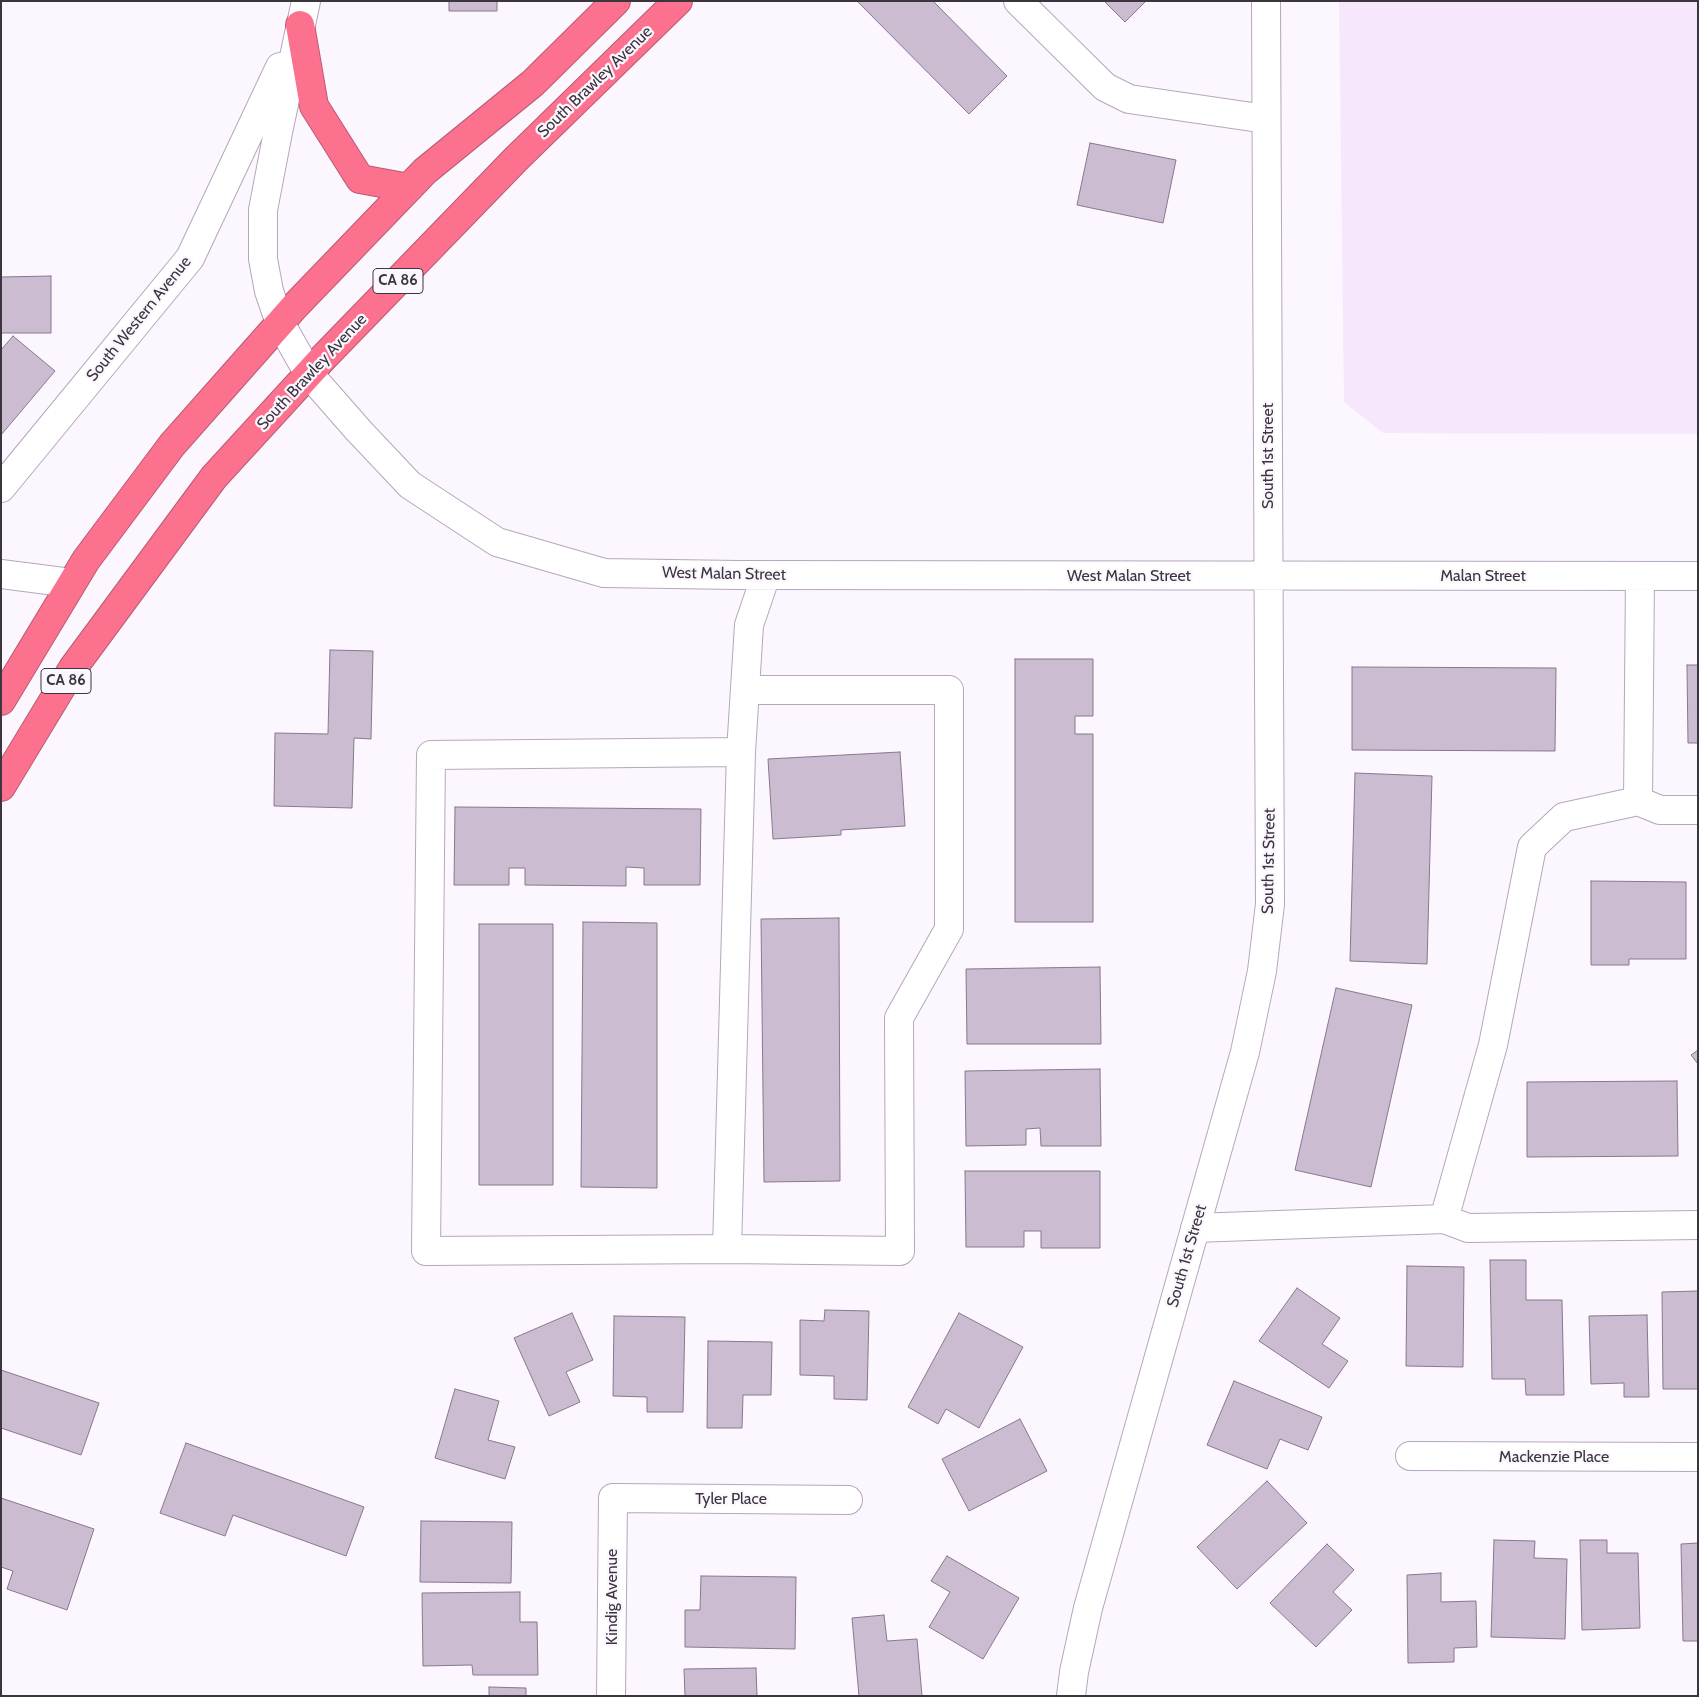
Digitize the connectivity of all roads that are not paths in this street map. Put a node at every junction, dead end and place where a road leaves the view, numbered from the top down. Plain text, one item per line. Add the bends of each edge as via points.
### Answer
1 (616, 1) edge
2 (678, 1) edge
3 (1018, 1) edge
4 (1266, 1) edge
5 (303, 13) edge
6 (1266, 118) junction
7 (409, 188) junction
8 (280, 323) junction
9 (309, 374) junction
10 (1, 488) edge
11 (1, 574) edge
12 (766, 575) junction
13 (1269, 576) junction
14 (1640, 576) junction
15 (1698, 576) edge
16 (71, 583) junction
17 (745, 690) junction
18 (1, 701) edge
19 (741, 752) junction
20 (1, 787) edge
21 (1638, 801) junction
22 (1698, 810) edge
23 (1444, 1219) junction
24 (1698, 1225) edge
25 (1195, 1228) junction
26 (727, 1249) junction
27 (1410, 1456) dead end
28 (1698, 1457) edge
29 (613, 1498) joint
30 (848, 1500) dead end
31 (611, 1696) edge
32 (1071, 1696) edge

1 - 7 highway, CA 86 via 533,83 425,171
2 - 9 highway, South Brawley Avenue / CA 86 via 516,159
3 - 6 street via 1105,87 1129,100
4 - 6 street, South 1st Street
5 - 7 highway via 314,106 360,179
5 - 8 street via 263,210 264,259 269,291
5 - 10 street, South Western Avenue via 190,258
6 - 13 street, South 1st Street
7 - 8 highway, CA 86
8 - 9 street, West Malan Street
8 - 16 highway, CA 86 via 172,445
9 - 12 street, West Malan Street via 410,485 497,542 604,573
9 - 20 highway, South Brawley Avenue / CA 86 via 214,477 73,668
11 - 16 street
12 - 13 street, West Malan Street
12 - 17 street via 749,624
13 - 14 street, Malan Street
13 - 25 street, South 1st Street via 1270,904 1262,971 1245,1052
14 - 15 street, Malan Street
14 - 21 street
16 - 18 highway, CA 86
17 - 19 street
17 - 26 street via 949,690 949,929 899,1018 900,1251
19 - 26 street
19 - 26 street via 431,755 426,1251
21 - 22 street via 1660,810
21 - 23 street via 1564,818 1532,847 1493,1045
23 - 24 street via 1468,1228
23 - 25 street
25 - 32 street, South 1st Street via 1088,1608
27 - 28 street, Mackenzie Place
29 - 30 street, Tyler Place
29 - 31 street, Kindig Avenue

